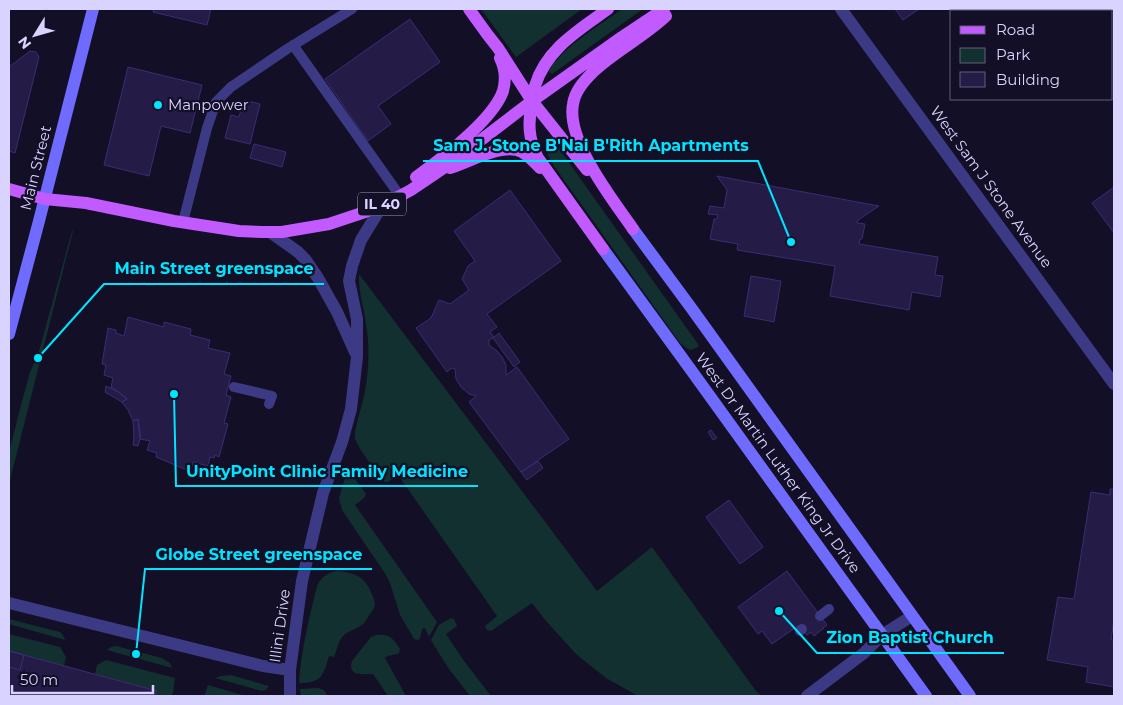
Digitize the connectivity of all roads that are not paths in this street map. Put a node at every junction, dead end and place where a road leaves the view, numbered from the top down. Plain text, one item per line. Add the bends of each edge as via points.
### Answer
1 (93, 9) edge
2 (352, 9) edge
3 (470, 9) edge
4 (608, 9) edge
5 (664, 9) edge
6 (673, 9) edge
7 (842, 9) edge
8 (487, 34) junction
9 (293, 45) junction
10 (532, 101) junction
11 (441, 170) junction
12 (9, 189) edge
13 (398, 194) junction
14 (45, 198) junction
15 (384, 204) junction
16 (183, 222) junction
17 (633, 229) junction
18 (270, 232) junction
19 (603, 249) junction
20 (9, 334) edge
21 (357, 357) junction
22 (1114, 384) edge
23 (234, 386) dead end
24 (270, 404) dead end
25 (9, 603) edge
26 (829, 609) dead end
27 (820, 616) dead end
28 (912, 616) junction
29 (882, 635) junction
30 (290, 670) junction
31 (290, 696) edge
32 (807, 696) edge
33 (926, 696) edge
34 (970, 696) edge

1 - 14 main road, Main Street
2 - 9 lane
3 - 8 main road
4 - 10 main road via 556,50 538,79
5 - 10 main road, IL 40
6 - 17 main road via 592,73 583,82 573,103 573,121 581,147
7 - 22 street, West Sam J Stone Avenue
8 - 10 main road
8 - 13 main road via 505,71 498,102 469,135
9 - 13 lane
9 - 16 lane via 231,87 216,102
10 - 11 main road, IL 40
10 - 17 main road
10 - 19 main road via 530,136 534,150
11 - 13 main road, IL 40
11 - 19 main road via 500,149 522,152 536,163
12 - 14 main road, IL 40
13 - 15 main road, IL 40
14 - 16 main road, IL 40 via 86,202
14 - 20 main road, Main Street
15 - 18 main road, IL 40 via 329,224
15 - 21 street, Illini Drive via 362,240 349,281 356,318
16 - 18 main road, IL 40 via 239,231
17 - 28 main road
18 - 21 street via 310,265 337,312
19 - 29 main road, West Dr Martin Luther King Jr Drive
21 - 30 street, Illini Drive via 351,409 323,492 302,581
23 - 24 lane via 272,396
25 - 30 street via 254,664
26 - 27 lane
28 - 29 street
28 - 34 main road
29 - 32 street via 864,653
29 - 33 main road, West Dr Martin Luther King Jr Drive
30 - 31 street, Illini Drive

